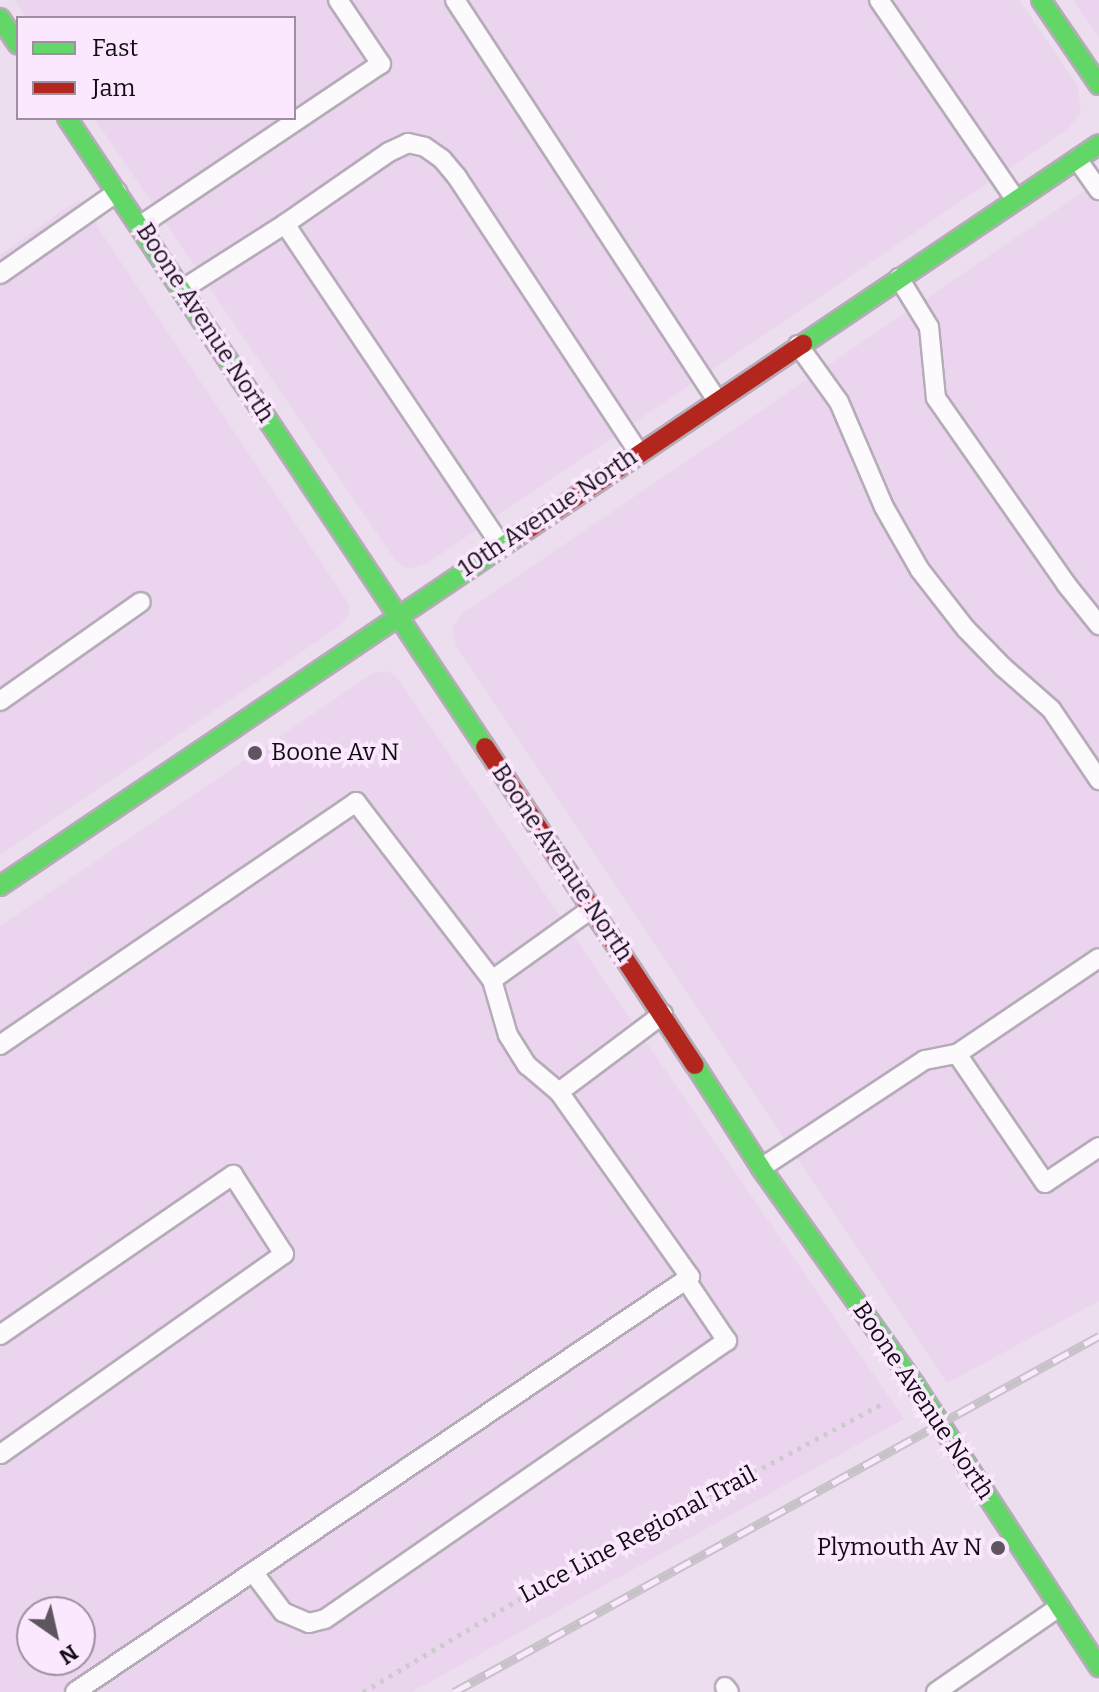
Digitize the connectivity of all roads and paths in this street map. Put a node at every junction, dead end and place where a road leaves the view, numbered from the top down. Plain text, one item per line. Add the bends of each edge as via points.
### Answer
1 (338, 0) edge
2 (455, 0) edge
3 (879, 0) edge
4 (1041, 0) edge
5 (0, 18) edge
6 (16, 42) edge
7 (1099, 85) edge
8 (68, 120) edge
9 (1099, 144) edge
10 (1077, 159) junction
11 (1099, 190) edge
12 (117, 192) junction
13 (1016, 200) junction
14 (285, 224) junction
15 (141, 225) junction
16 (0, 274) edge
17 (899, 278) junction
18 (183, 289) junction
19 (798, 345) junction
20 (717, 400) junction
21 (639, 453) junction
22 (501, 545) junction
23 (141, 602) dead end
24 (395, 616) junction
25 (1099, 625) edge
26 (0, 701) edge
27 (1099, 780) edge
28 (0, 859) edge
29 (6, 881) edge
30 (591, 909) junction
31 (1099, 958) edge
32 (492, 980) junction
33 (663, 1014) junction
34 (0, 1045) edge
35 (957, 1054) junction
36 (559, 1092) junction
37 (1099, 1147) edge
38 (761, 1168) junction
39 (686, 1280) junction
40 (0, 1335) edge
41 (915, 1385) junction
42 (0, 1454) edge
43 (253, 1572) junction
44 (1060, 1606) junction
45 (1099, 1667) edge
46 (75, 1692) edge
47 (363, 1692) edge
48 (936, 1692) edge

1 - 15 lane via 381,64
2 - 20 lane
3 - 13 lane
4 - 7 street
5 - 6 street
8 - 12 street, Boone Avenue North
9 - 10 street, 10th Avenue North
10 - 11 lane
10 - 13 street, 10th Avenue North
12 - 15 street, Boone Avenue North
12 - 16 lane
13 - 17 street, 10th Avenue North
14 - 18 lane
14 - 21 lane via 389,152 408,143 425,147 457,177
14 - 22 lane
15 - 18 street, Boone Avenue North
17 - 19 street, 10th Avenue North
17 - 25 lane via 929,327 936,398
18 - 24 street, Boone Avenue North
19 - 20 street, 10th Avenue North
19 - 27 lane via 839,402 884,507 920,570 975,639 1051,709
20 - 21 street, 10th Avenue North
21 - 22 street, 10th Avenue North
22 - 24 street, 10th Avenue North
23 - 26 lane
24 - 29 street, 10th Avenue North
24 - 30 street, Boone Avenue North
28 - 29 lane
30 - 32 lane
30 - 33 street, Boone Avenue North
31 - 35 lane
32 - 34 lane via 356,802
32 - 36 lane via 508,1035 527,1065
33 - 36 lane
33 - 38 street, Boone Avenue North
35 - 37 lane via 1045,1183
35 - 38 lane via 925,1060
36 - 39 lane via 690,1277
38 - 41 street, Boone Avenue North
39 - 43 lane
39 - 43 lane via 727,1341 325,1619 309,1623 283,1612
40 - 42 lane via 233,1175 284,1254
41 - 44 street, Boone Avenue North
41 - 47 path, Luce Line Regional Trail via 533,1591
43 - 46 lane
44 - 45 street, Boone Avenue North
44 - 48 lane

